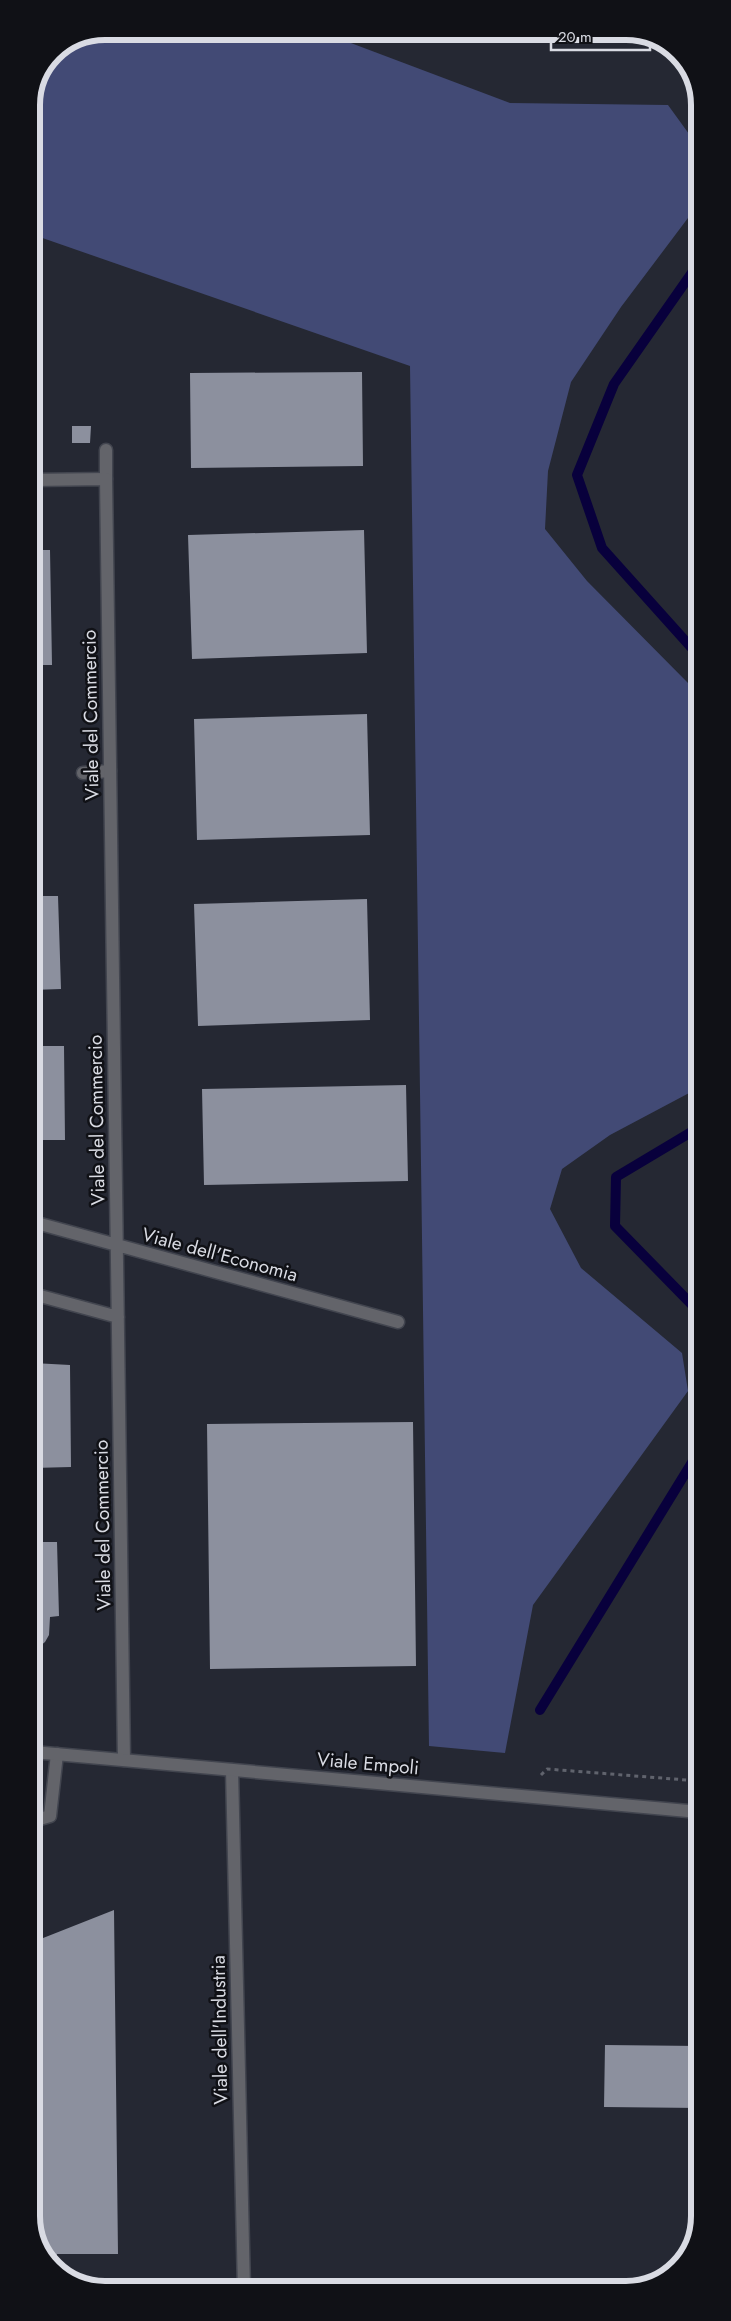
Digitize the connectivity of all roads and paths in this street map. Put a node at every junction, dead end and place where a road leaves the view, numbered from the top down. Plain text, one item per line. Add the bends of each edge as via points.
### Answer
1 (106, 450) dead end
2 (106, 479) junction
3 (40, 480) edge
4 (110, 772) junction
5 (83, 773) dead end
6 (40, 1224) edge
7 (117, 1246) junction
8 (40, 1296) edge
9 (118, 1317) junction
10 (398, 1322) dead end
11 (40, 1753) edge
12 (57, 1754) junction
13 (124, 1760) junction
14 (232, 1770) junction
15 (691, 1780) edge
16 (522, 1795) junction
17 (691, 1811) edge
18 (40, 1819) edge
19 (244, 2281) edge

1 - 2 street, Viale del Commercio
2 - 3 street
2 - 4 street, Viale del Commercio
4 - 5 street
4 - 7 street, Viale del Commercio
6 - 7 street, Viale dell'Economia
7 - 9 street, Viale del Commercio
7 - 10 street, Viale dell'Economia
8 - 9 street
9 - 13 street, Viale del Commercio
11 - 12 street, Viale Empoli
12 - 13 street, Viale Empoli
12 - 18 street via 50,1816
13 - 14 street, Viale Empoli
14 - 16 street, Viale Empoli
14 - 19 street, Viale dell'Industria
15 - 16 path via 547,1769
16 - 17 street, Viale Empoli

